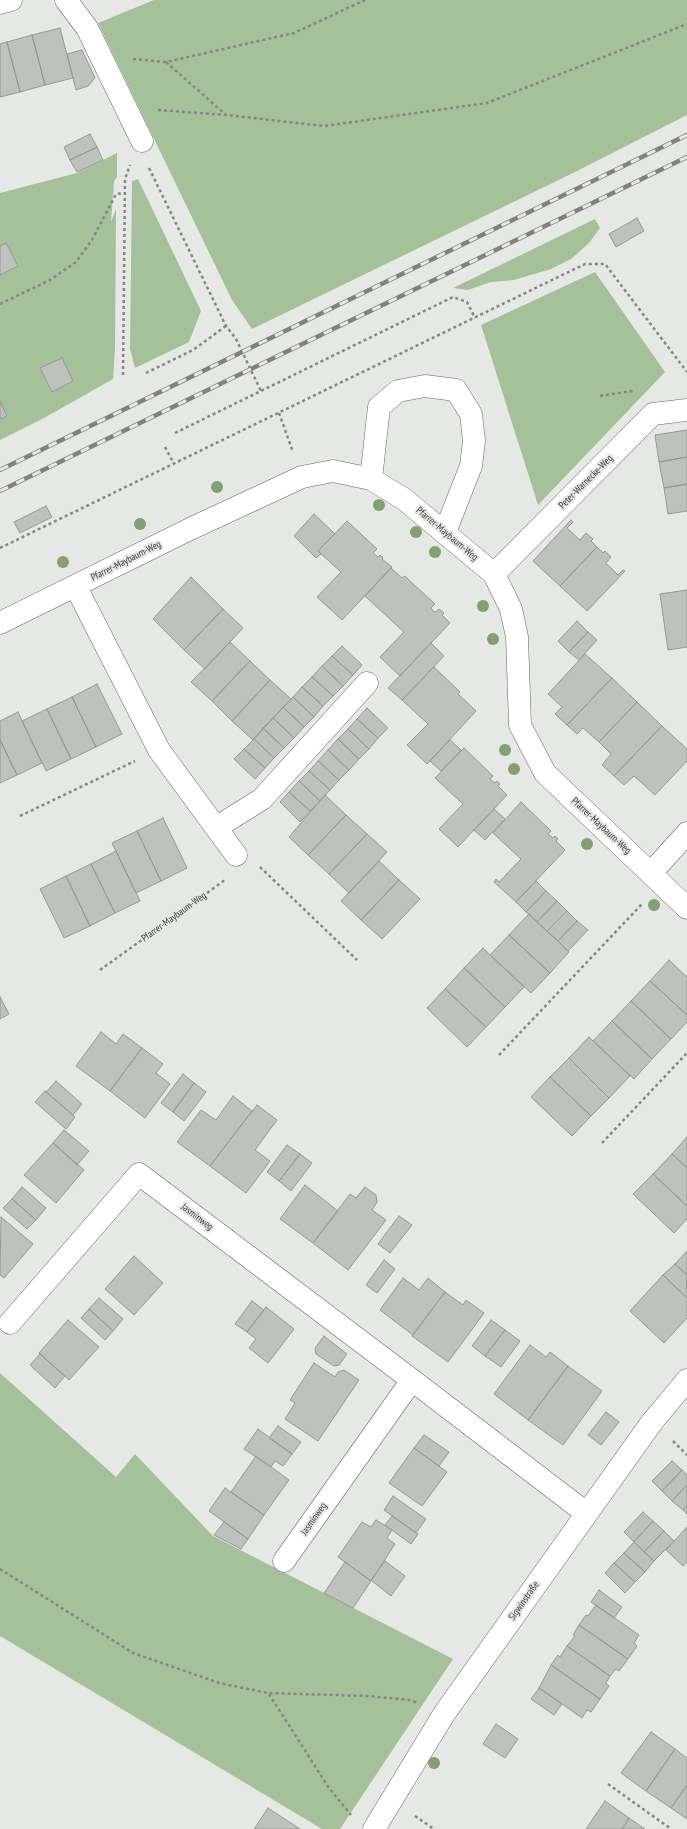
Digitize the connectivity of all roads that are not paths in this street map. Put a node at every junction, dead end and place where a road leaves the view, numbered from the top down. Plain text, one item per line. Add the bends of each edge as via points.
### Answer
1 (11, 0) edge
2 (66, 0) edge
3 (0, 3) edge
4 (143, 149) road end
5 (687, 410) edge
6 (371, 479) junction
7 (445, 532) junction
8 (494, 574) junction
9 (76, 587) junction
10 (0, 622) edge
11 (367, 683) dead end
12 (217, 827) junction
13 (687, 833) edge
14 (236, 855) road end
15 (656, 878) junction
16 (687, 908) edge
17 (10, 1323) dead end
18 (412, 1380) junction
19 (687, 1380) edge
20 (586, 1513) junction
21 (284, 1561) dead end
22 (374, 1829) edge

1 - 3 street
2 - 4 street via 87,28
5 - 8 street, Peter-Warnecke-Weg via 653,414
6 - 7 street, Pfarrer-Maybaum-Weg via 404,499
6 - 7 street via 380,407 398,391 426,386 456,390 471,414 474,441 471,466
6 - 9 street, Pfarrer-Maybaum-Weg via 333,470 302,477 190,529
7 - 8 street, Pfarrer-Maybaum-Weg
8 - 15 street, Pfarrer-Maybaum-Weg via 511,609 517,637 520,724 545,773
9 - 10 street, Pfarrer-Maybaum-Weg
9 - 12 street via 159,750
11 - 12 street via 262,799
12 - 14 street
13 - 15 street
15 - 16 street, Pfarrer-Maybaum-Weg
17 - 18 street, Jasminweg via 139,1174
18 - 20 street, Jasminweg
18 - 21 street, Jasminweg
19 - 20 street, Sigwinstraße via 652,1422
20 - 22 street, Sigwinstraße via 444,1714

